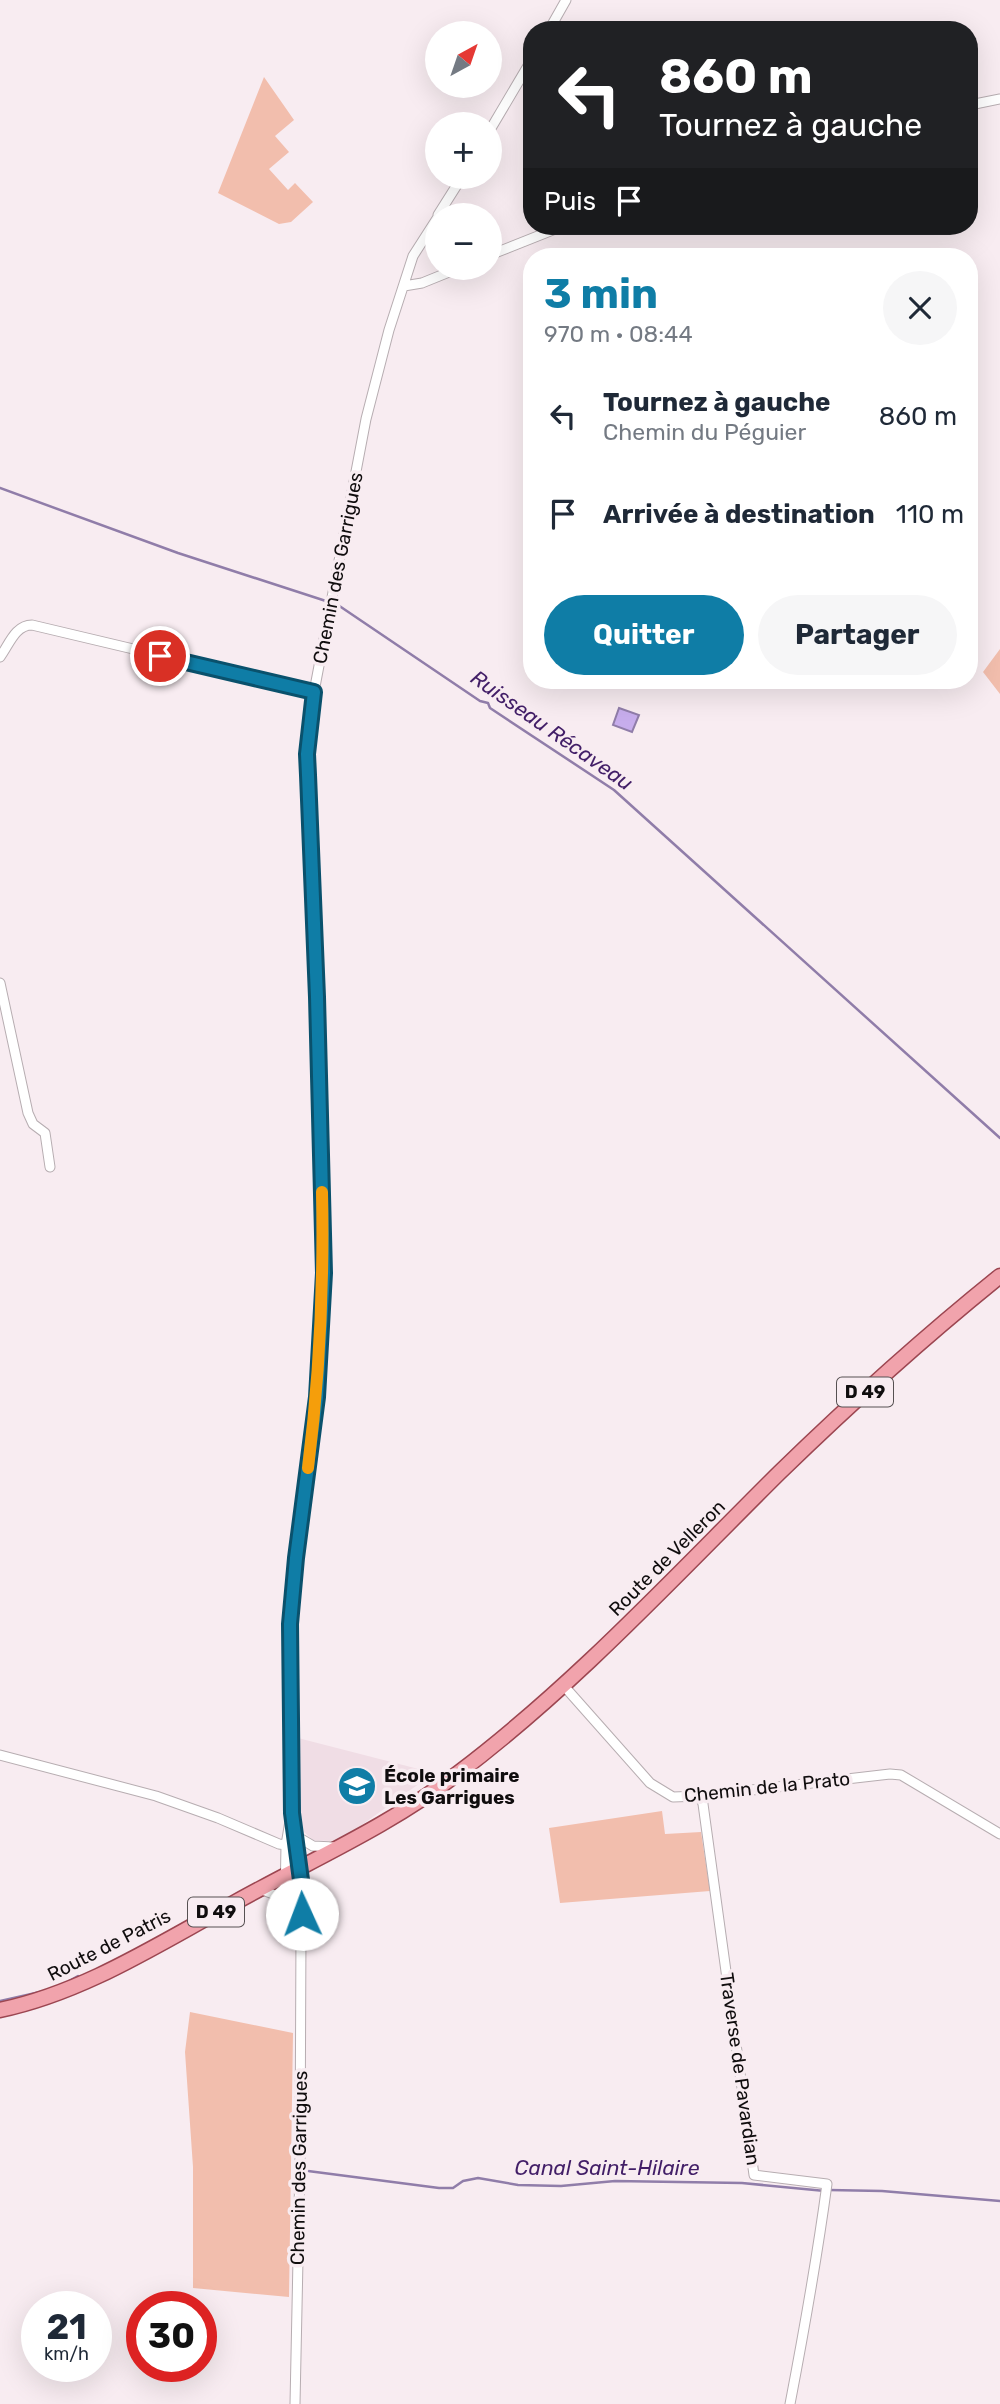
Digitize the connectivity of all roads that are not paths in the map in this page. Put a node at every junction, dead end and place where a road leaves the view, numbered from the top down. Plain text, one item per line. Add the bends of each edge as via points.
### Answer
1 (566, 0) edge
2 (553, 21) edge
3 (523, 74) edge
4 (1000, 99) edge
5 (978, 103) edge
6 (501, 112) edge
7 (541, 235) edge
8 (425, 237) edge
9 (502, 250) edge
10 (429, 280) edge
11 (404, 286) junction
12 (0, 657) edge
13 (314, 692) junction
14 (0, 983) edge
15 (50, 1167) dead end
16 (1000, 1276) edge
17 (564, 1686) junction
18 (0, 1755) edge
19 (700, 1796) junction
20 (292, 1813) junction
21 (1000, 1834) edge
22 (296, 1839) junction
23 (286, 1845) junction
24 (344, 1846) junction
25 (300, 1869) junction
26 (285, 1876) junction
27 (258, 1889) junction
28 (285, 1900) junction
29 (301, 1931) junction
30 (0, 2010) edge
31 (295, 2404) edge
32 (790, 2404) edge

1 - 2 street
3 - 6 street
4 - 5 street
7 - 9 street
8 - 11 street, Chemin des Garrigues
10 - 11 street
11 - 13 street, Chemin des Garrigues via 366,419
12 - 13 street via 15,633 32,625
13 - 20 street, Chemin des Garrigues via 308,775 324,1273 317,1397 290,1624
14 - 15 street via 27,1112 45,1133
16 - 17 main road, Route de Velleron / D 49 via 837,1418
17 - 19 street, Chemin de la Prato via 650,1783 673,1797
17 - 24 main road, Route de Velleron / D 49 via 428,1795
18 - 23 street via 156,1796
19 - 21 street, Chemin de la Prato via 901,1775
19 - 32 street, Traverse de Pavardian via 754,2175 827,2184
20 - 22 street, Chemin des Garrigues
20 - 23 street, Chemin des Garrigues
22 - 23 street
22 - 24 street via 313,1846
22 - 25 street, Chemin des Garrigues
23 - 26 street, Chemin des Garrigues
24 - 25 main road, Route de Patris / D 49
25 - 26 main road, Route de Patris / D 49
25 - 29 street, Chemin des Garrigues
26 - 27 main road, Route de Patris / D 49
26 - 28 street, Chemin des Garrigues
27 - 28 street
27 - 30 main road, Route de Patris / D 49 via 90,1981
28 - 29 street, Chemin des Garrigues
29 - 31 street, Chemin des Garrigues

